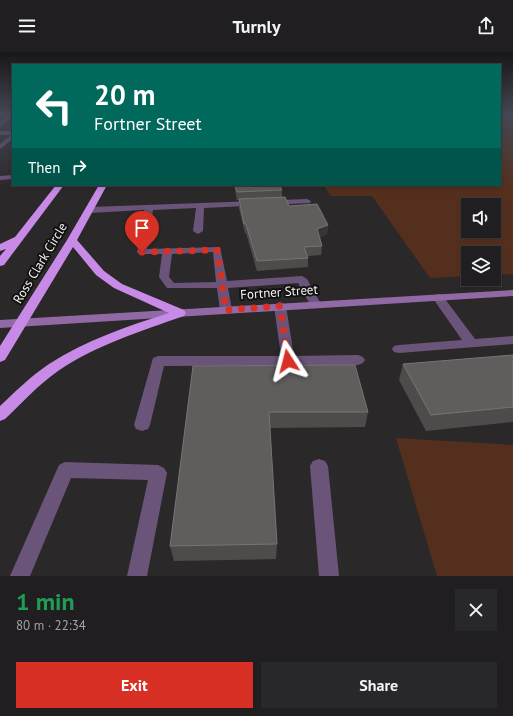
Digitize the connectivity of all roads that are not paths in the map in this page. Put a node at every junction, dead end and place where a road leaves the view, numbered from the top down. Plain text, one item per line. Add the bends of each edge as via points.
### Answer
1 (9, 138) edge
2 (1, 146) edge
3 (0, 178) edge
4 (12, 178) edge
5 (59, 186) edge
6 (102, 186) edge
7 (306, 201) dead end
8 (200, 206) junction
9 (149, 207) junction
10 (90, 210) junction
11 (198, 231) dead end
12 (23, 235) junction
13 (72, 240) junction
14 (0, 248) edge
15 (167, 251) junction
16 (0, 264) edge
17 (222, 285) junction
18 (513, 293) edge
19 (438, 297) junction
20 (315, 304) junction
21 (280, 306) junction
22 (226, 310) junction
23 (180, 313) junction
24 (21, 323) junction
25 (0, 324) edge
26 (513, 340) edge
27 (471, 343) junction
28 (399, 349) dead end
29 (0, 356) edge
30 (358, 360) dead end
31 (288, 361) junction
32 (0, 415) edge
33 (142, 425) dead end
34 (318, 466) dead end
35 (20, 576) edge
36 (137, 576) edge
37 (329, 576) edge

1 - 2 lane
3 - 4 lane
5 - 12 highway, Ross Clark Circle
6 - 10 highway, Ross Clark Circle
7 - 8 lane
8 - 9 lane
8 - 11 lane
9 - 10 lane
9 - 15 lane via 142,252
10 - 13 highway, Ross Clark Circle
12 - 14 highway
12 - 16 highway, Ross Clark Circle
13 - 23 highway via 100,273 118,286
13 - 24 highway, Ross Clark Circle
15 - 17 lane via 217,250
15 - 17 lane via 164,277 171,286
17 - 20 lane via 302,279
17 - 22 lane
18 - 19 street, Fortner Street
19 - 20 street, Fortner Street
19 - 27 lane
20 - 21 street, Fortner Street
21 - 22 street, Fortner Street
21 - 31 lane
22 - 23 street, Fortner Street
23 - 24 street, Fortner Street
23 - 32 highway via 115,335 80,351 52,369
24 - 25 street, Fortner Street
24 - 29 highway, Ross Clark Circle
26 - 27 lane
27 - 28 lane
30 - 31 lane
31 - 33 lane via 158,361
34 - 37 lane
35 - 36 lane via 65,470 158,473

